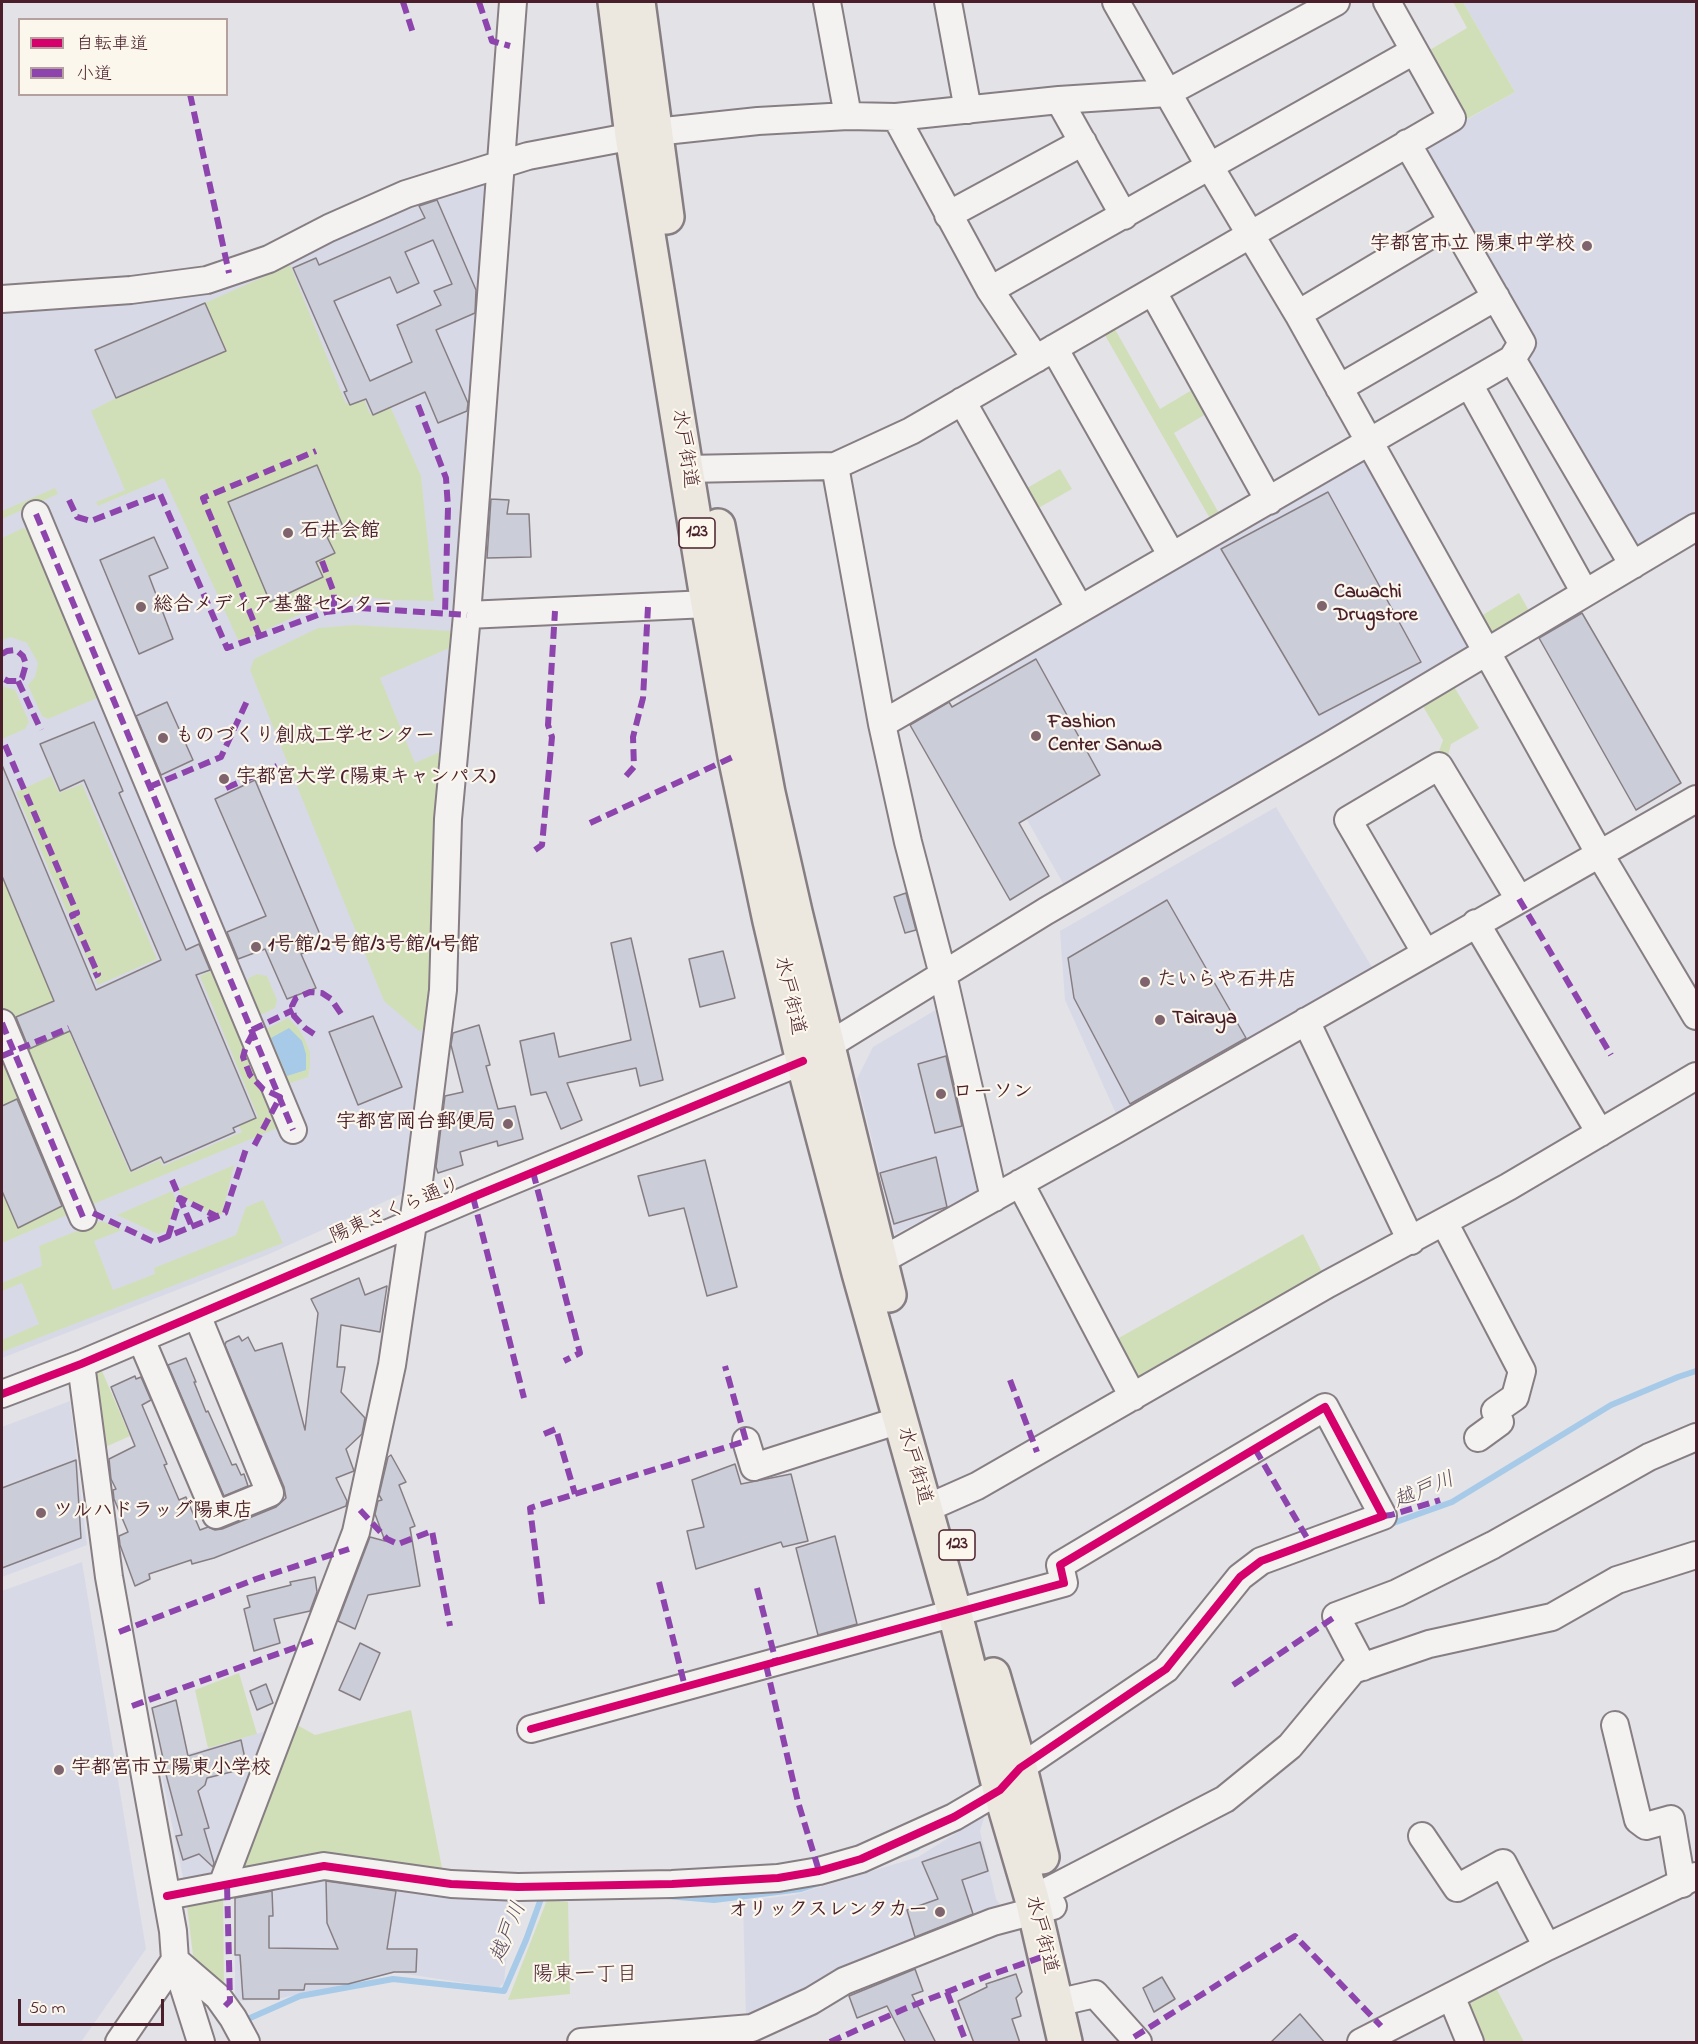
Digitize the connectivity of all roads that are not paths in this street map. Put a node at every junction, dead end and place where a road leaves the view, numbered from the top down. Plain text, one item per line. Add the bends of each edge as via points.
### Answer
1 (513, 2) edge
2 (615, 2) edge
3 (638, 2) edge
4 (827, 2) edge
5 (948, 2) edge
6 (1116, 2) edge
7 (1336, 2) edge
8 (1387, 2) edge
9 (1414, 51) junction
10 (1167, 93) junction
11 (1059, 100) junction
12 (968, 110) junction
13 (848, 116) junction
14 (896, 117) junction
15 (644, 134) junction
16 (1083, 142) junction
17 (1407, 143) junction
18 (502, 163) junction
19 (1210, 167) junction
20 (948, 215) junction
21 (1124, 216) junction
22 (1452, 222) junction
23 (1250, 234) junction
24 (990, 290) junction
25 (1153, 292) junction
26 (1496, 297) junction
27 (2, 299) edge
28 (1298, 314) junction
29 (1045, 354) junction
30 (1512, 359) junction
31 (1468, 384) junction
32 (1339, 388) junction
33 (962, 402) junction
34 (1369, 442) junction
35 (835, 466) junction
36 (697, 470) junction
37 (1269, 501) junction
38 (36, 514) dead end
39 (1696, 527) edge
40 (1172, 556) junction
41 (1633, 565) junction
42 (1585, 593) junction
43 (720, 602) junction
44 (1080, 609) junction
45 (467, 615) junction
46 (1488, 652) junction
47 (882, 724) junction
48 (1696, 799) edge
49 (1599, 853) junction
50 (1519, 899) junction
51 (1476, 923) junction
52 (1425, 952) junction
53 (943, 975) junction
54 (1696, 1016) edge
55 (1305, 1021) junction
56 (2, 1023) edge
57 (815, 1054) junction
58 (1696, 1076) edge
59 (293, 1130) dead end
60 (1600, 1132) junction
61 (1020, 1183) junction
62 (994, 1198) junction
63 (83, 1217) dead end
64 (1444, 1222) junction
65 (413, 1223) junction
66 (1411, 1241) junction
67 (869, 1267) junction
68 (197, 1316) junction
69 (141, 1339) junction
70 (81, 1364) junction
71 (2, 1394) edge
72 (1133, 1397) junction
73 (900, 1420) junction
74 (1696, 1437) edge
75 (1478, 1438) dead end
76 (746, 1441) dead end
77 (935, 1505) junction
78 (1696, 1555) edge
79 (965, 1611) junction
80 (1363, 1667) junction
81 (1615, 1725) dead end
82 (531, 1729) dead end
83 (1007, 1789) junction
84 (1422, 1836) dead end
85 (1689, 1880) edge
86 (222, 1885) junction
87 (167, 1896) junction
88 (1042, 1901) junction
89 (1547, 1947) junction
90 (175, 1960) junction
91 (1451, 1996) junction
92 (1066, 2000) junction
93 (241, 2034) edge
94 (588, 2042) edge
95 (119, 2043) edge
96 (201, 2043) edge
97 (581, 2043) edge
98 (1065, 2043) edge
99 (1086, 2043) edge
100 (1138, 2043) edge
101 (1361, 2043) edge
102 (1470, 2043) edge

1 - 18 street
2 - 15 highway, 水戸街道 / 123
3 - 15 highway, 水戸街道 / 123
4 - 13 street
5 - 12 street
6 - 10 street
7 - 10 street
8 - 9 street
9 - 17 street via 1452,118
9 - 19 street
10 - 11 street
10 - 19 street
11 - 12 street
11 - 16 street
12 - 14 street
13 - 14 street
13 - 15 street
14 - 20 street
15 - 18 street
15 - 36 highway, 水戸街道 / 123
16 - 20 street
16 - 21 street
17 - 22 street
17 - 23 street
18 - 27 street via 406,194 269,259 207,280
18 - 45 street
19 - 21 street
19 - 23 street
20 - 24 street
21 - 24 street
22 - 26 street
22 - 28 street
23 - 25 street
23 - 28 street
24 - 29 street
25 - 29 street
25 - 37 street
26 - 30 street via 1522,343
26 - 32 street
28 - 32 street
29 - 33 street
29 - 40 street
30 - 31 street
30 - 41 street
31 - 34 street
31 - 42 street
32 - 34 street
33 - 35 street
33 - 44 street
34 - 37 street
34 - 46 street
35 - 36 street
35 - 47 street
36 - 43 highway, 水戸街道 / 123
37 - 40 street
38 - 59 street
39 - 41 street, 陽東さくら通り
40 - 44 street
41 - 42 street, 陽東さくら通り
42 - 46 street, 陽東さくら通り
43 - 45 street
43 - 57 highway, 水戸街道 / 123 via 768,793
44 - 47 street
45 - 65 street via 448,819 443,990
46 - 49 street
46 - 53 street, 陽東さくら通り
47 - 53 street
48 - 49 street
49 - 50 street
49 - 54 street
50 - 51 street
50 - 52 street via 1439,766 1348,820
51 - 52 street
51 - 60 street
52 - 55 street
53 - 57 street, 陽東さくら通り
53 - 62 street
55 - 61 street
55 - 66 street
56 - 63 street
57 - 65 street, 陽東さくら通り
57 - 67 highway, 水戸街道 / 123
58 - 60 street
60 - 64 street
61 - 62 street
61 - 72 street
62 - 67 street
64 - 66 street
64 - 75 street via 1522,1371 1515,1397 1495,1411 1500,1422
65 - 68 street, 陽東さくら通り
65 - 86 street via 392,1365 356,1532
66 - 72 street via 1328,1284
67 - 73 highway, 水戸街道 / 123
67 - 77 highway, 水戸街道 / 123
68 - 69 street, 陽東さくら通り
68 - 69 street via 270,1492 216,1515
69 - 70 street, 陽東さくら通り
70 - 71 street, 陽東さくら通り
70 - 87 street via 109,1577
72 - 77 street via 977,1486
73 - 76 street via 754,1467
73 - 77 highway, 水戸街道 / 123
74 - 80 street via 1650,1457 1493,1545 1397,1593 1336,1616
77 - 79 highway, 水戸街道 / 123
78 - 80 street via 1617,1580 1552,1617 1429,1644
79 - 82 street
79 - 83 highway, 水戸街道 / 123
79 - 83 street via 1064,1583 1060,1565 1325,1407 1383,1516 1261,1561 1240,1577 1166,1669
80 - 88 street via 1353,1670 1290,1746 1225,1799
81 - 85 street via 1638,1820 1646,1826 1671,1819
83 - 86 street via 861,1859 778,1878 518,1887 451,1884 324,1866
83 - 88 highway, 水戸街道 / 123
83 - 88 highway, 水戸街道 / 123
84 - 89 street via 1457,1888 1503,1863
85 - 89 street
86 - 87 street
87 - 90 street
88 - 92 highway, 水戸街道 / 123
88 - 94 street via 844,1981 752,2028
89 - 91 street
90 - 93 street via 218,1997
90 - 95 street
90 - 96 street
91 - 101 street
91 - 102 street
92 - 98 highway, 水戸街道 / 123
92 - 99 highway, 水戸街道 / 123
92 - 100 street via 1095,1994
94 - 97 street

